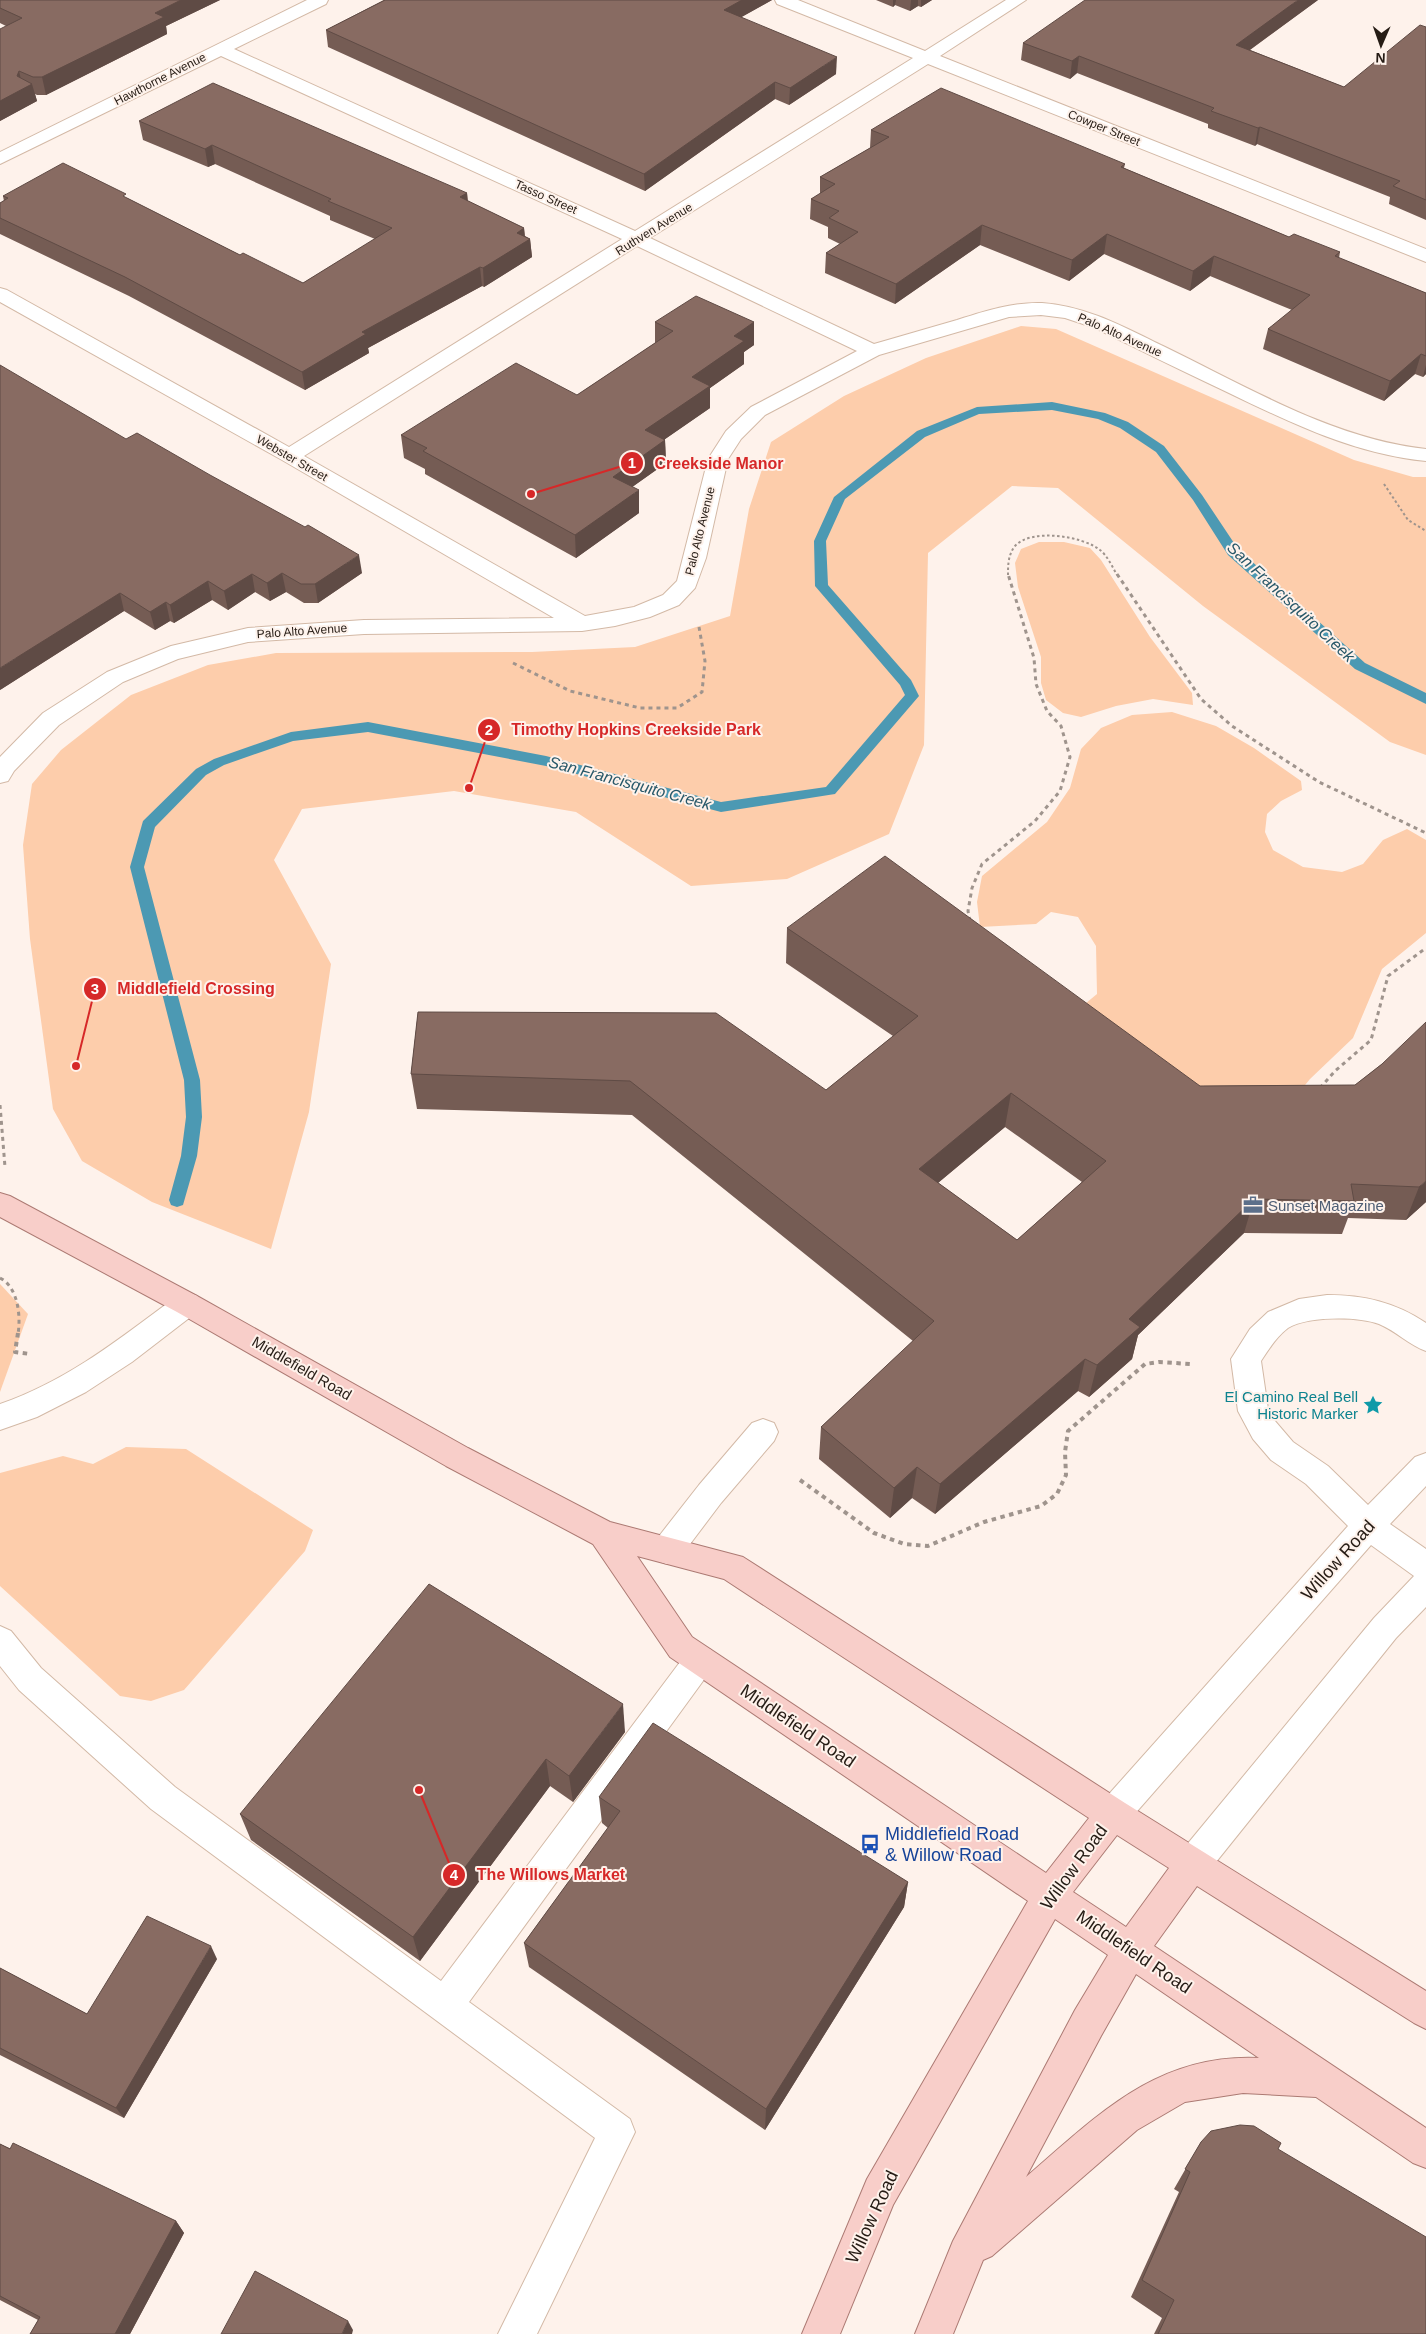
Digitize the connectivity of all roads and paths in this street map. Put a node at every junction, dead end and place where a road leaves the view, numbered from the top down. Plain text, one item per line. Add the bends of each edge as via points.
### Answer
1 (320, 0) edge
2 (783, 0) edge
3 (1018, 0) edge
4 (219, 49) junction
5 (927, 58) junction
6 (0, 159) edge
7 (638, 239) junction
8 (1426, 256) edge
9 (0, 294) edge
10 (872, 351) junction
11 (1356, 442) junction
12 (1426, 455) edge
13 (289, 456) junction
14 (1426, 531) edge
15 (687, 583) junction
16 (582, 624) junction
17 (481, 627) junction
18 (0, 775) edge
19 (1426, 833) edge
20 (971, 926) edge
21 (1426, 948) edge
22 (1318, 1090) edge
23 (0, 1105) edge
24 (4, 1205) edge
25 (0, 1278) edge
26 (187, 1304) junction
27 (1426, 1339) edge
28 (30, 1354) dead end
29 (1190, 1364) dead end
30 (0, 1417) edge
31 (763, 1432) dead end
32 (1426, 1466) edge
33 (800, 1480) dead end
34 (1368, 1526) junction
35 (604, 1534) junction
36 (666, 1550) junction
37 (1426, 1567) edge
38 (1426, 1585) edge
39 (0, 1641) edge
40 (700, 1660) junction
41 (1113, 1814) junction
42 (1192, 1865) junction
43 (1050, 1895) junction
44 (1130, 1951) junction
45 (444, 2006) junction
46 (1426, 2011) edge
47 (1320, 2079) junction
48 (1426, 2150) edge
49 (966, 2254) junction
50 (517, 2334) edge
51 (821, 2334) edge
52 (934, 2334) edge

1 - 4 street, Hawthorne Avenue
2 - 5 street, Cowper Street
3 - 5 street, Ruthven Avenue
4 - 6 street, Hawthorne Avenue
4 - 7 street, Tasso Street
5 - 7 street, Ruthven Avenue
5 - 8 street, Cowper Street
7 - 10 street, Tasso Street
7 - 13 street, Ruthven Avenue
9 - 13 street, Webster Street
10 - 11 street, Palo Alto Avenue via 1008,310 1068,312 1102,324 1294,417
10 - 15 street, Palo Alto Avenue via 758,411 733,435 718,459
11 - 12 street, Palo Alto Avenue via 1396,452
11 - 14 path via 1408,520
13 - 16 street, Webster Street
15 - 16 street, Palo Alto Avenue via 671,600 642,612
15 - 17 path via 699,626 704,669 702,692 677,708 640,708 570,691 493,653
16 - 17 street, Palo Alto Avenue
17 - 18 street, Palo Alto Avenue via 364,627 248,635 171,653 114,677 51,719
19 - 20 path via 1318,782 1232,726 1201,699 1101,550 1079,539 1033,537 1016,545 1008,559 1008,579 1034,658 1036,684 1047,711 1061,726 1070,757 1060,791 1035,820 982,864 972,888 968,911
21 - 22 path via 1388,976 1371,1040
23 - 24 path
24 - 26 main road, Middlefield Road
25 - 28 path via 6,1280 18,1302 20,1322 15,1352
26 - 30 street via 117,1358 65,1391 29,1409
26 - 35 main road, Middlefield Road via 457,1457
27 - 34 street via 1409,1326 1380,1312 1350,1308 1301,1310 1278,1319 1246,1359 1253,1411 1264,1430 1282,1451 1317,1475
29 - 33 path via 1145,1364 1068,1431 1066,1475 1057,1494 1041,1506 984,1522 928,1546 904,1544 874,1533
31 - 36 street
32 - 34 street, Willow Road
34 - 37 street
34 - 41 street, Willow Road
35 - 36 main road, Middlefield Road
35 - 40 main road, Middlefield Road via 680,1647
36 - 41 main road, Middlefield Road via 732,1567
38 - 42 street via 1385,1628
39 - 45 street via 30,1679 163,1798
40 - 43 main road, Middlefield Road
40 - 45 street
41 - 42 main road, Middlefield Road
41 - 43 main road, Willow Road
42 - 44 main road
42 - 46 main road, Middlefield Road
43 - 44 main road, Middlefield Road
43 - 51 main road, Willow Road via 880,2192
44 - 47 main road, Middlefield Road
44 - 49 main road via 1088,2023
45 - 50 street via 617,2132
47 - 48 main road, Middlefield Road
47 - 49 main road via 1243,2075 1176,2087 1124,2117
49 - 52 main road

